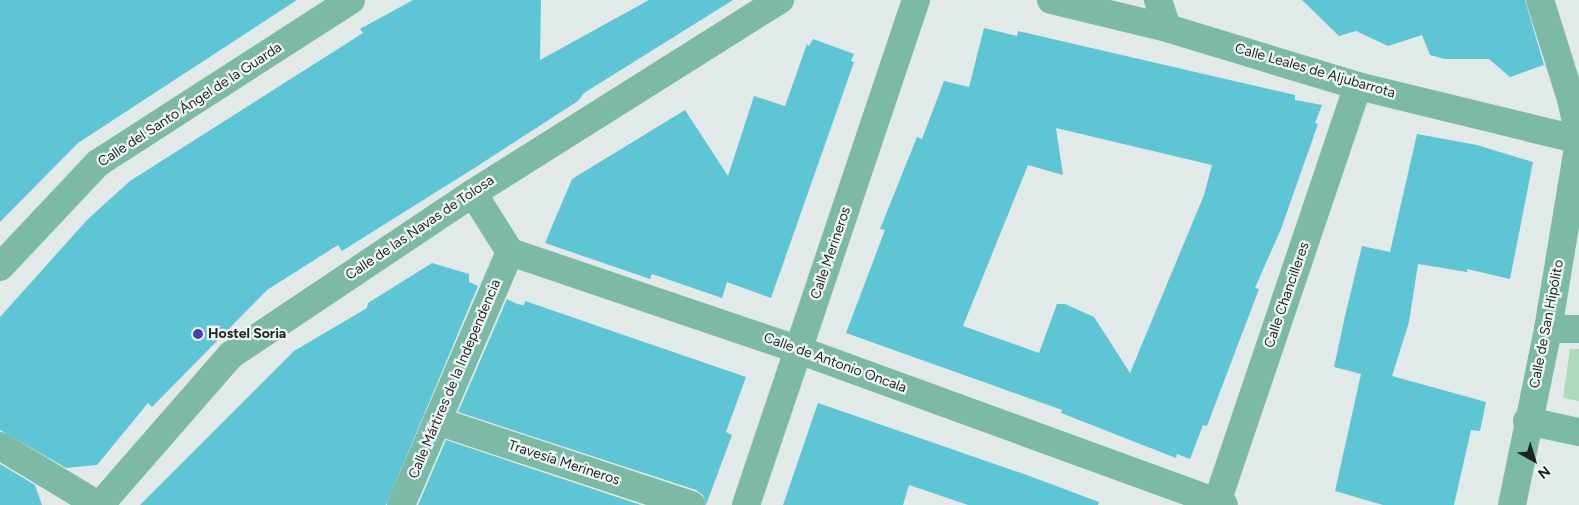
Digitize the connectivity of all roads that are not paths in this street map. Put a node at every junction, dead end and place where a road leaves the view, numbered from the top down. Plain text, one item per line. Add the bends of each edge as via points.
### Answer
1 (351, 0) edge
2 (780, 0) edge
3 (916, 0) edge
4 (1051, 0) edge
5 (1158, 0) edge
6 (1540, 0) edge
7 (1167, 28) junction
8 (1358, 86) junction
9 (1579, 140) edge
10 (473, 193) junction
11 (510, 252) junction
12 (0, 267) edge
13 (1548, 328) junction
14 (1579, 329) edge
15 (799, 350) junction
16 (437, 421) junction
17 (1528, 421) junction
18 (1579, 432) edge
19 (0, 446) edge
20 (1219, 504) edge
21 (99, 505) edge
22 (401, 505) edge
23 (691, 505) edge
24 (746, 505) edge
25 (1512, 505) edge

1 - 12 street, Calle del Santo Ángel de la Guarda via 98,163
2 - 10 street, Calle de las Navas de Tolosa
3 - 15 street, Calle Merineros
4 - 7 street, Calle Leales de Aljubarrota
5 - 7 street
6 - 9 street via 1571,99
7 - 8 street, Calle Leales de Aljubarrota
8 - 9 street, Calle Leales de Aljubarrota
8 - 20 street, Calle Chancilleres
9 - 13 street, Calle de San Hipólito
10 - 11 street
10 - 21 street, Calle de las Navas de Tolosa via 231,355
11 - 15 street, Calle de Antonio Oncala
11 - 16 street, Calle Mártires de la Independencia
13 - 14 street
13 - 17 street, Calle de San Hipólito
15 - 20 street, Calle de Antonio Oncala
15 - 24 street, Calle Merineros
16 - 22 street, Calle Mártires de la Independencia
16 - 23 street, Travesía Merineros
17 - 18 street
17 - 25 street, Calle de San Hipólito
19 - 21 street

